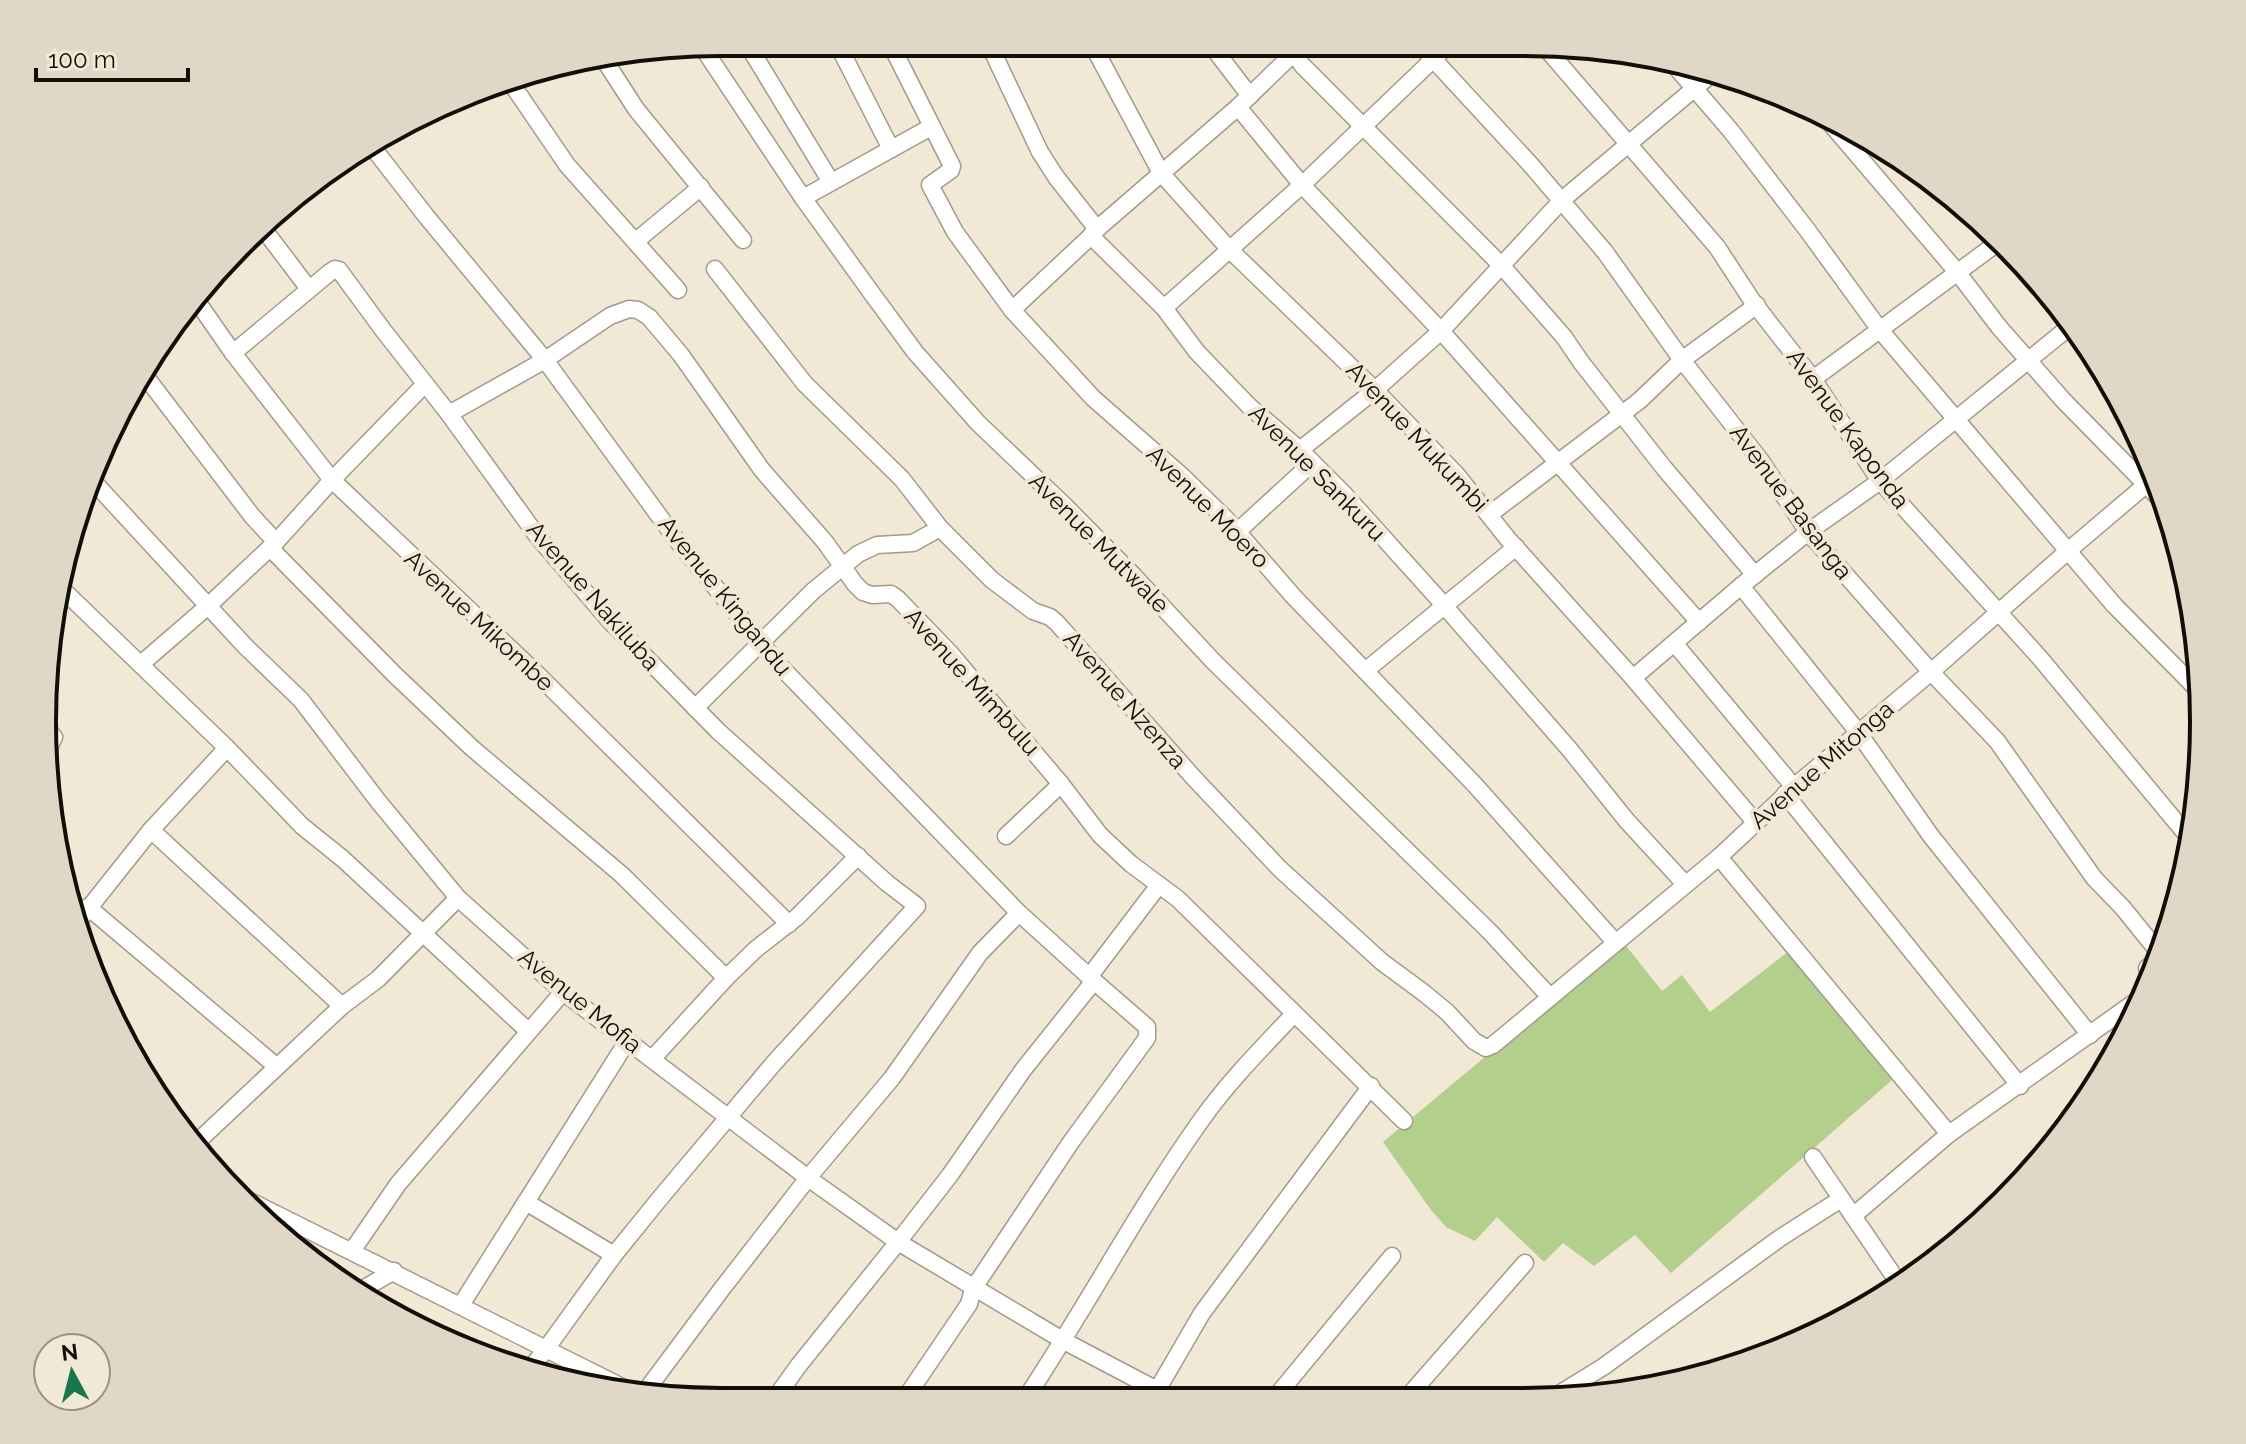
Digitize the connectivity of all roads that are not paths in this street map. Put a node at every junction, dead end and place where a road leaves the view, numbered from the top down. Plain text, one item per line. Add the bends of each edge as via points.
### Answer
1 (709, 56) edge
2 (754, 56) edge
3 (844, 56) edge
4 (896, 56) edge
5 (995, 56) edge
6 (1098, 56) edge
7 (1217, 56) edge
8 (1286, 56) edge
9 (1300, 56) edge
10 (1424, 56) edge
11 (1430, 56) edge
12 (1553, 57) edge
13 (608, 66) edge
14 (1684, 76) edge
15 (1703, 81) edge
16 (1695, 88) junction
17 (515, 89) edge
18 (1244, 101) junction
19 (1362, 126) junction
20 (931, 127) junction
21 (1842, 137) edge
22 (1629, 143) junction
23 (891, 149) junction
24 (377, 153) edge
25 (1161, 173) junction
26 (831, 182) junction
27 (1302, 185) junction
28 (701, 187) junction
29 (803, 198) junction
30 (1562, 200) junction
31 (1094, 232) junction
32 (268, 235) edge
33 (743, 240) dead end
34 (636, 241) junction
35 (1991, 248) edge
36 (1231, 251) junction
37 (1501, 265) junction
38 (715, 269) dead end
39 (1958, 273) junction
40 (309, 289) junction
41 (678, 290) dead end
42 (1757, 305) junction
43 (201, 308) edge
44 (1164, 308) junction
45 (1012, 310) junction
46 (1880, 330) junction
47 (1441, 331) junction
48 (2063, 332) edge
49 (233, 353) junction
50 (2029, 359) junction
51 (545, 360) junction
52 (1682, 360) junction
53 (1813, 379) junction
54 (150, 382) edge
55 (425, 384) junction
56 (1375, 390) junction
57 (1624, 413) junction
58 (449, 414) junction
59 (1954, 419) junction
60 (1306, 456) junction
61 (1559, 463) junction
62 (2141, 471) edge
63 (332, 480) junction
64 (1880, 481) junction
65 (2146, 484) edge
66 (99, 488) edge
67 (1490, 514) junction
68 (940, 528) junction
69 (1238, 531) junction
70 (1808, 532) junction
71 (273, 545) junction
72 (1516, 547) junction
73 (2069, 550) junction
74 (842, 566) junction
75 (1748, 580) junction
76 (68, 595) edge
77 (208, 606) junction
78 (1444, 606) junction
79 (1998, 611) junction
80 (1699, 622) junction
81 (761, 641) junction
82 (1675, 644) junction
83 (141, 664) junction
84 (1365, 671) junction
85 (1931, 672) junction
86 (1633, 678) junction
87 (2189, 681) edge
88 (695, 708) junction
89 (1858, 732) junction
90 (227, 748) junction
91 (1061, 784) junction
92 (1790, 791) junction
93 (1756, 823) junction
94 (2181, 827) edge
95 (151, 830) junction
96 (1006, 836) dead end
97 (858, 856) junction
98 (1719, 857) junction
99 (1685, 884) junction
100 (1159, 885) junction
101 (458, 898) junction
102 (88, 907) junction
103 (84, 912) edge
104 (1019, 913) junction
105 (789, 924) junction
106 (422, 933) junction
107 (1615, 942) junction
108 (2152, 944) edge
109 (726, 978) junction
110 (1091, 979) junction
111 (563, 992) junction
112 (1550, 997) junction
113 (342, 1006) junction
114 (1294, 1014) junction
115 (2118, 1023) edge
116 (528, 1031) junction
117 (2090, 1035) junction
118 (628, 1040) junction
119 (1486, 1048) joint
120 (653, 1058) junction
121 (276, 1066) junction
122 (1371, 1086) junction
123 (2020, 1086) junction
124 (728, 1117) junction
125 (1404, 1121) dead end
126 (1949, 1134) junction
127 (202, 1137) edge
128 (1813, 1157) dead end
129 (808, 1178) junction
130 (1841, 1199) junction
131 (526, 1202) junction
132 (270, 1211) edge
133 (1853, 1216) junction
134 (898, 1242) junction
135 (352, 1251) junction
136 (614, 1255) junction
137 (1392, 1256) dead end
138 (1525, 1263) dead end
139 (394, 1271) junction
140 (1894, 1276) edge
141 (368, 1286) edge
142 (973, 1289) junction
143 (461, 1305) junction
144 (1064, 1341) junction
145 (546, 1349) junction
146 (536, 1361) edge
147 (602, 1377) edge
148 (650, 1384) edge
149 (1571, 1387) edge
150 (782, 1388) edge
151 (912, 1388) edge
152 (1033, 1388) edge
153 (1144, 1388) edge
154 (1158, 1388) edge
155 (1283, 1388) edge
156 (1416, 1388) edge

1 - 29 street, Avenue Mutwale
2 - 26 street
3 - 23 street
4 - 20 street, Avenue Moero
5 - 31 street, Avenue Sankuru via 1040,152
6 - 25 street, Avenue Mukumbi
7 - 18 street
8 - 18 street
9 - 19 street
10 - 19 street
11 - 30 street, Avenue Basanga
12 - 22 street, Avenue Kaponda
13 - 28 street via 636,109
14 - 16 street
15 - 16 street
16 - 22 street
16 - 46 street
17 - 34 street via 567,165
18 - 25 street
18 - 27 street
19 - 27 street
19 - 37 street
20 - 23 street
20 - 45 street, Avenue Moero via 952,168 930,185 955,232
21 - 39 street
22 - 30 street
22 - 42 street, Avenue Kaponda via 1717,247
23 - 26 street
24 - 51 street, Avenue Kingandu
25 - 31 street
25 - 36 street, Avenue Mukumbi
26 - 29 street
27 - 36 street
27 - 47 street
28 - 33 street
28 - 34 street
29 - 112 street, Avenue Mutwale via 915,352 978,423
30 - 37 street
30 - 52 street, Avenue Basanga
31 - 44 street, Avenue Sankuru
31 - 45 street
32 - 40 street
34 - 41 street
35 - 39 street
36 - 44 street
36 - 56 street, Avenue Mukumbi
37 - 47 street
37 - 57 street
38 - 68 street, Avenue Nzenza via 805,384 902,479
39 - 46 street
39 - 50 street
40 - 49 street
40 - 55 street, Avenue Nakiluba via 339,270
42 - 52 street
42 - 53 street, Avenue Kaponda
43 - 49 street, Avenue Mikombe
44 - 60 street, Avenue Sankuru via 1197,352
45 - 69 street, Avenue Moero via 1093,398
46 - 53 street
46 - 59 street
47 - 56 street
47 - 61 street
48 - 50 street
49 - 63 street, Avenue Mikombe
50 - 59 street
50 - 62 street via 2063,400
51 - 58 street, Avenue Mimbulu
51 - 74 street, Avenue Mimbulu via 621,311 638,310 649,317 762,470
51 - 81 street, Avenue Kingandu via 676,539
52 - 57 street
52 - 70 street, Avenue Basanga via 1761,461
53 - 64 street, Avenue Kaponda
54 - 71 street
55 - 58 street, Avenue Nakiluba
55 - 63 street
56 - 60 street
56 - 67 street, Avenue Mukumbi
57 - 61 street
57 - 75 street
58 - 88 street, Avenue Nakiluba via 538,537
59 - 64 street
59 - 73 street
60 - 69 street
60 - 78 street, Avenue Sankuru
61 - 67 street
61 - 80 street
63 - 71 street
63 - 105 street, Avenue Mikombe
64 - 70 street
64 - 79 street, Avenue Kaponda
65 - 73 street, Avenue Mitonga
66 - 77 street, Avenue Mofia
67 - 72 street, Avenue Mukumbi
68 - 74 street via 913,543 870,547
68 - 119 street, Avenue Nzenza via 992,580 1057,623 1280,869
69 - 84 street, Avenue Moero
70 - 75 street
70 - 85 street, Avenue Basanga
71 - 77 street
71 - 109 street via 406,685 622,875
72 - 78 street
72 - 86 street, Avenue Mukumbi
73 - 79 street, Avenue Mitonga
73 - 87 street via 2114,605
74 - 81 street
74 - 91 street, Avenue Mimbulu via 863,592 898,599
75 - 80 street
75 - 89 street
76 - 83 street
77 - 83 street
77 - 101 street, Avenue Mofia via 301,700
78 - 84 street
78 - 99 street, Avenue Sankuru
79 - 85 street, Avenue Mitonga
79 - 94 street, Avenue Kaponda
80 - 82 street
81 - 88 street
81 - 104 street, Avenue Kingandu
82 - 86 street
82 - 92 street
83 - 90 street
84 - 107 street, Avenue Moero
85 - 89 street, Avenue Mitonga
85 - 108 street, Avenue Basanga via 1997,741 2094,878
86 - 93 street, Avenue Mukumbi
88 - 97 street, Avenue Nakiluba
89 - 92 street, Avenue Mitonga
89 - 117 street via 1931,836
90 - 95 street
90 - 106 street via 302,826
91 - 96 street
91 - 100 street, Avenue Mimbulu via 1100,835
92 - 93 street, Avenue Mitonga
92 - 123 street
93 - 98 street, Avenue Mitonga
95 - 102 street
95 - 113 street
97 - 105 street
97 - 124 street, Avenue Nakiluba via 917,907
98 - 99 street, Avenue Mitonga
98 - 126 street
99 - 107 street, Avenue Mitonga
100 - 110 street
100 - 114 street, Avenue Mimbulu
101 - 106 street
101 - 111 street, Avenue Mofia
102 - 103 street
102 - 121 street
104 - 110 street, Avenue Kingandu
104 - 129 street via 980,953 892,1078
105 - 109 street
106 - 113 street via 378,979
106 - 116 street
107 - 112 street, Avenue Mitonga
109 - 120 street
110 - 134 street
110 - 142 street, Avenue Kingandu via 1147,1027 1147,1038
111 - 116 street
111 - 118 street, Avenue Mofia
112 - 119 street, Avenue Mitonga
113 - 121 street
114 - 122 street, Avenue Mimbulu
114 - 144 street via 1203,1117
115 - 117 street
116 - 135 street via 398,1184
117 - 123 street
118 - 120 street, Avenue Mofia
118 - 131 street
120 - 124 street, Avenue Mofia
121 - 127 street
122 - 125 street, Avenue Mimbulu
122 - 154 street via 1202,1313
123 - 126 street
124 - 129 street, Avenue Mofia
124 - 136 street
126 - 133 street
128 - 130 street
129 - 134 street, Avenue Mofia
129 - 148 street
130 - 133 street
130 - 149 street
131 - 136 street
131 - 143 street
132 - 135 street
133 - 140 street
134 - 142 street, Avenue Mofia
134 - 150 street
135 - 139 street
136 - 145 street
137 - 155 street
138 - 156 street
139 - 141 street
139 - 143 street
142 - 144 street, Avenue Mofia
142 - 151 street via 969,1304
143 - 145 street
144 - 152 street
144 - 153 street, Avenue Mofia
145 - 146 street
145 - 147 street

